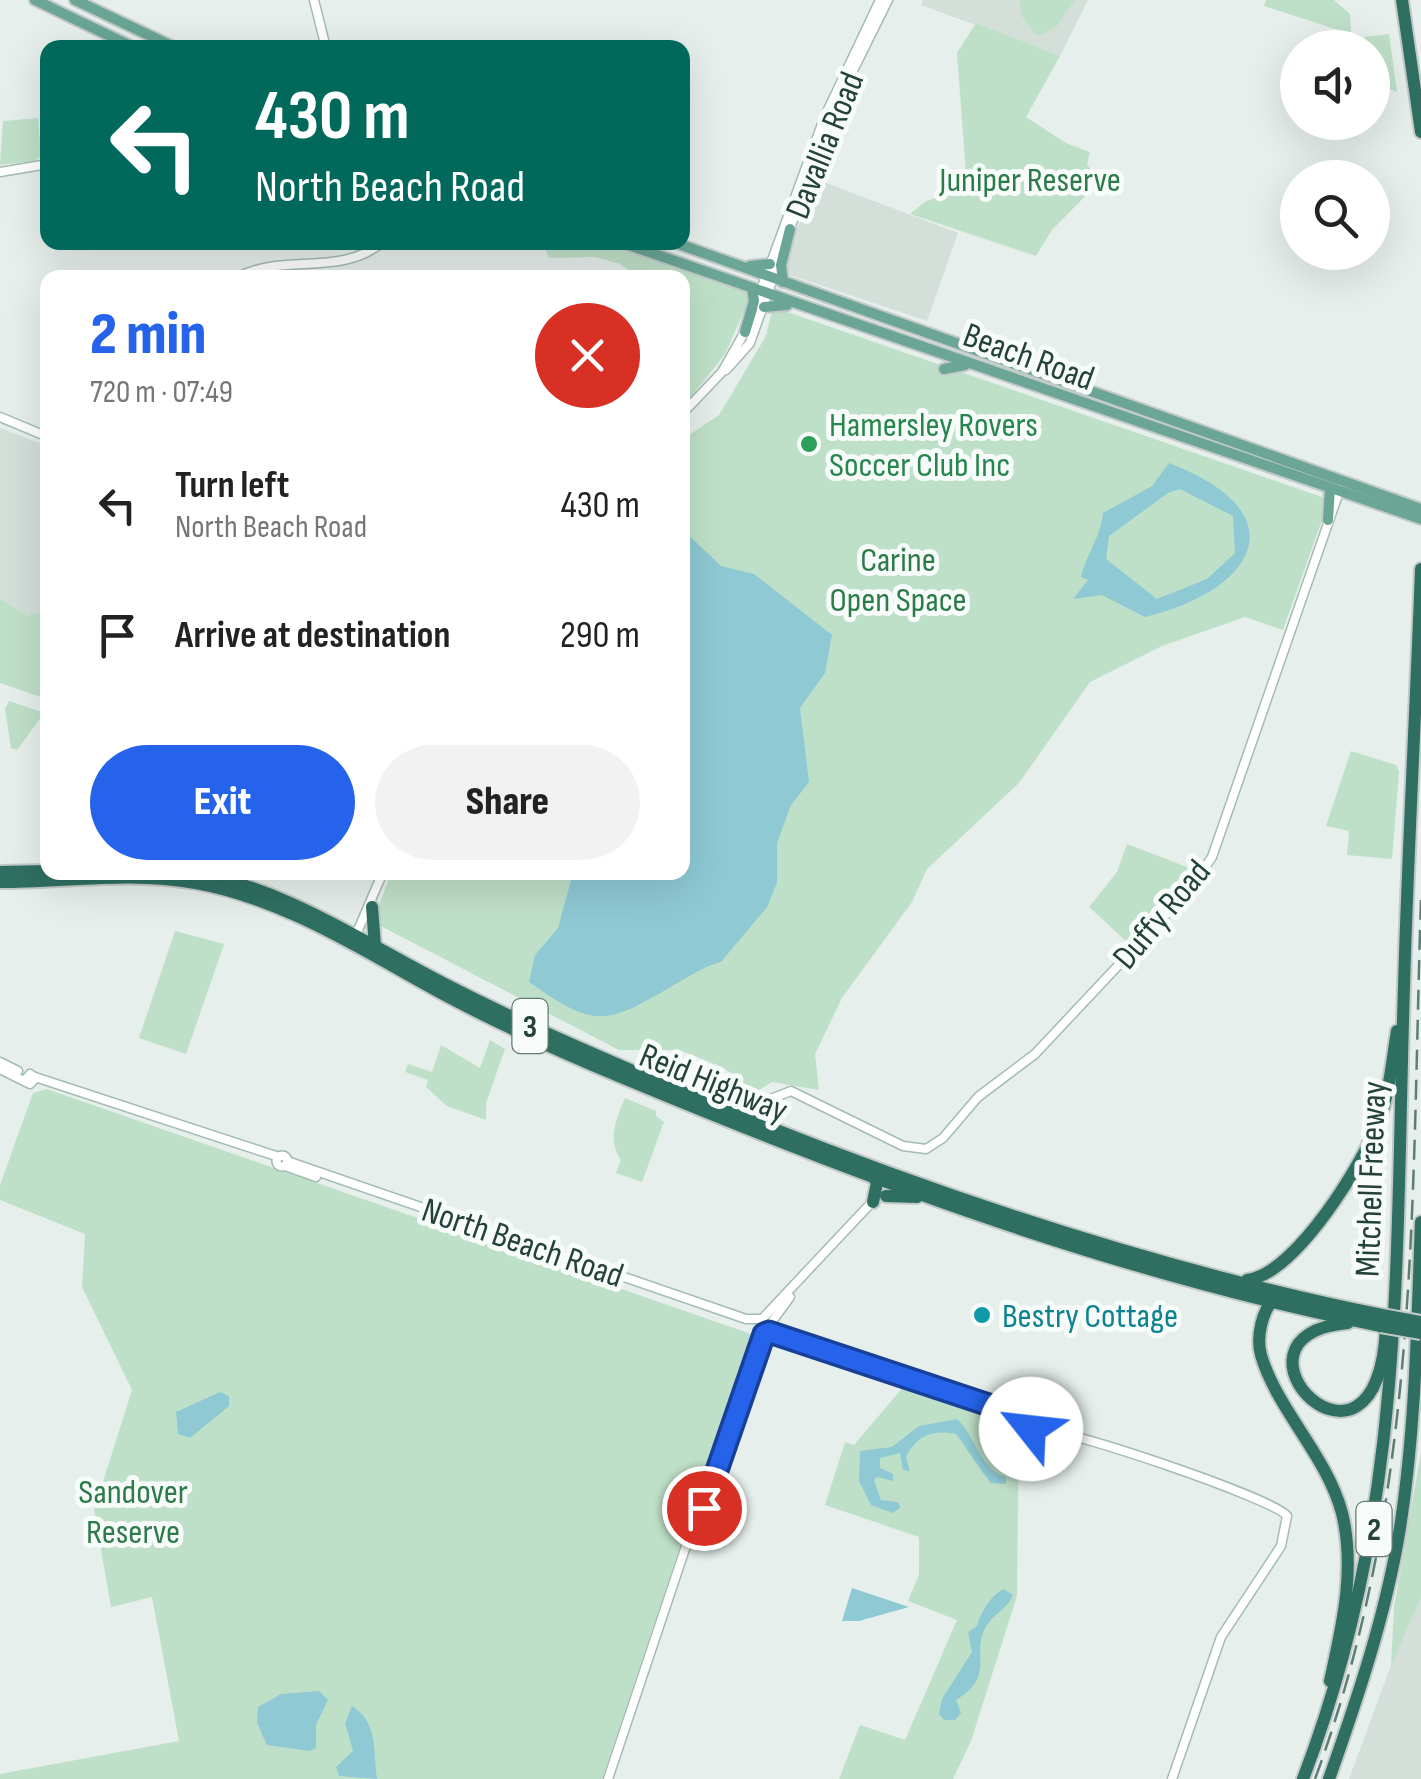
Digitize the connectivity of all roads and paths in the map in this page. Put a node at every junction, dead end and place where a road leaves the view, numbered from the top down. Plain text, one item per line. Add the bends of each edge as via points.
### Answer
1 (35, 0) edge
2 (75, 0) edge
3 (316, 0) edge
4 (880, 0) edge
5 (888, 0) edge
6 (1402, 0) edge
7 (118, 40) edge
8 (159, 40) edge
9 (326, 40) edge
10 (1421, 132) edge
11 (40, 167) edge
12 (0, 174) edge
13 (790, 229) joint
14 (690, 248) edge
15 (372, 250) edge
16 (643, 250) edge
17 (270, 270) edge
18 (773, 275) junction
19 (760, 291) junction
20 (764, 307) junction
21 (866, 310) junction
22 (827, 315) junction
23 (888, 318) junction
24 (872, 330) junction
25 (745, 332) joint
26 (893, 338) junction
27 (936, 352) junction
28 (971, 365) junction
29 (722, 372) junction
30 (690, 406) edge
31 (0, 420) edge
32 (40, 436) edge
33 (1290, 460) junction
34 (1363, 488) junction
35 (1336, 493) junction
36 (1416, 512) edge
37 (1327, 525) joint
38 (1421, 569) edge
39 (0, 872) edge
40 (40, 872) edge
41 (40, 875) edge
42 (165, 880) edge
43 (219, 880) edge
44 (380, 880) edge
45 (0, 882) edge
46 (373, 903) junction
47 (362, 920) junction
48 (332, 924) junction
49 (356, 942) junction
50 (375, 946) junction
51 (1404, 986) junction
52 (0, 1065) edge
53 (1403, 1093) junction
54 (765, 1104) junction
55 (737, 1112) junction
56 (757, 1126) junction
57 (887, 1169) junction
58 (872, 1176) junction
59 (914, 1180) junction
60 (884, 1194) junction
61 (1421, 1222) edge
62 (1243, 1288) junction
63 (1292, 1294) junction
64 (1271, 1300) junction
65 (1382, 1320) junction
66 (1366, 1322) junction
67 (1421, 1322) edge
68 (764, 1326) junction
69 (1261, 1326) junction
70 (1421, 1333) edge
71 (1421, 1422) edge
72 (1400, 1528) junction
73 (1318, 1737) junction
74 (610, 1779) edge
75 (1172, 1779) edge
76 (1303, 1779) edge
77 (1329, 1779) edge

1 - 7 main road
2 - 8 main road
3 - 9 main road
4 - 18 main road, Davallia Road via 834,92
5 - 13 main road, Davallia Road via 835,107
6 - 10 highway
11 - 12 main road
13 - 18 main road
14 - 18 main road, Beach Road
15 - 17 main road via 345,266
16 - 19 main road, Beach Road
18 - 19 main road, Davallia Road
18 - 21 main road, Beach Road
19 - 20 main road, Davallia Road
19 - 22 main road, Beach Road
19 - 25 main road
20 - 22 main road via 780,303
20 - 29 main road, Davallia Road via 747,348
21 - 23 main road, Beach Road
21 - 24 main road via 880,323
22 - 24 main road, Beach Road
23 - 26 main road
23 - 33 main road, Beach Road
24 - 26 main road, Beach Road
25 - 29 main road
26 - 27 main road, Beach Road
27 - 28 main road, Beach Road
27 - 28 main road via 941,370
28 - 35 main road, Beach Road
29 - 30 main road
31 - 32 main road
33 - 34 main road, Beach Road
33 - 35 main road via 1334,480
34 - 35 main road
34 - 36 main road, Beach Road
35 - 36 main road, Beach Road
35 - 37 main road
37 - 54 main road, Duffy Road via 1204,873 1036,1054 926,1148 910,1149 800,1093 780,1092
38 - 51 highway, Mitchell Freeway / 2
39 - 40 highway
41 - 45 highway, Reid Highway / 3
42 - 49 highway, Reid Highway / 3 via 270,904
43 - 48 highway, Reid Highway / 3 via 261,891
44 - 46 main road
46 - 47 main road
46 - 49 main road
46 - 50 highway
47 - 48 highway
47 - 49 main road
48 - 49 highway, Reid Highway / 3
49 - 50 highway, Reid Highway / 3
49 - 56 highway, Reid Highway / 3 via 544,1043
50 - 55 highway, Reid Highway / 3 via 540,1031
51 - 53 highway, Mitchell Freeway / 2
51 - 62 highway via 1389,1087 1356,1167 1285,1261
52 - 68 main road, North Beach Road
53 - 66 highway via 1380,1376 1352,1408 1312,1403 1294,1376 1300,1346 1325,1326
53 - 73 highway, Mitchell Freeway / 2 via 1382,1477 1353,1627
54 - 55 highway
54 - 56 main road
55 - 56 highway, Reid Highway / 3
56 - 57 highway, Reid Highway / 3
56 - 58 highway, Reid Highway / 3
57 - 59 highway, Reid Highway / 3
57 - 60 highway
58 - 60 highway, Reid Highway / 3
58 - 60 highway
59 - 60 highway
59 - 62 highway, Reid Highway / 3
60 - 62 highway, Reid Highway / 3 via 917,1196 1140,1267
60 - 68 main road
60 - 68 main road
61 - 72 highway, Mitchell Freeway / 2 via 1414,1405
62 - 63 highway, Reid Highway / 3
62 - 64 highway, Reid Highway / 3
62 - 69 highway via 1258,1304
63 - 64 highway
63 - 65 highway, Reid Highway / 3
64 - 66 highway, Reid Highway / 3
64 - 69 highway
65 - 66 highway, Reid Highway / 3
65 - 67 highway, Reid Highway / 3, bridge
65 - 70 highway, Reid Highway / 3, bridge
68 - 74 main road
68 - 75 main road, North Beach Road via 1281,1508 1287,1520 1281,1546 1222,1636
69 - 73 highway via 1262,1355 1331,1482 1346,1542 1347,1591
71 - 72 highway
72 - 77 highway, Mitchell Freeway / 2 via 1363,1681
73 - 76 highway, Mitchell Freeway / 2

